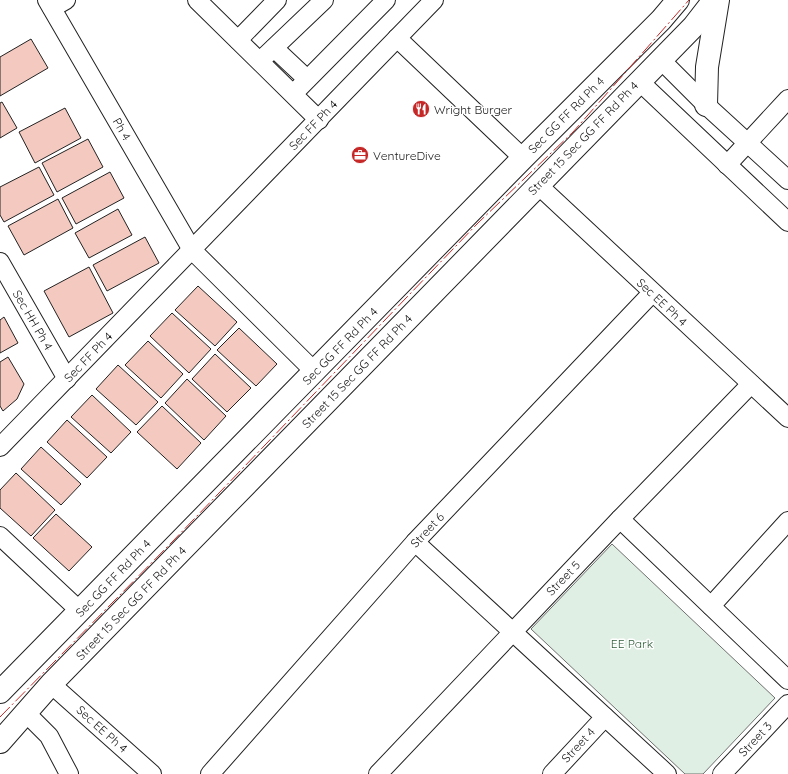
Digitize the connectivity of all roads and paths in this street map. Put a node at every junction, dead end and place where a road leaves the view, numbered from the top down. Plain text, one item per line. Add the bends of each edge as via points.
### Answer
1 (197, 0) edge
2 (277, 0) edge
3 (324, 0) edge
4 (386, 0) edge
5 (434, 0) edge
6 (678, 0) edge
7 (714, 0) edge
8 (718, 0) edge
9 (55, 3) edge
10 (397, 38) junction
11 (238, 40) junction
12 (274, 48) junction
13 (661, 60) junction
14 (260, 61) junction
15 (307, 79) junction
16 (639, 81) junction
17 (294, 93) junction
18 (788, 99) edge
19 (706, 105) junction
20 (319, 120) junction
21 (747, 144) junction
22 (523, 158) junction
23 (727, 165) junction
24 (788, 180) edge
25 (538, 185) junction
26 (788, 222) edge
27 (192, 250) junction
28 (0, 262) edge
29 (652, 293) junction
30 (315, 372) junction
31 (67, 379) junction
32 (751, 384) junction
33 (788, 418) edge
34 (0, 447) edge
35 (620, 519) junction
36 (788, 521) edge
37 (0, 536) edge
38 (415, 542) junction
39 (711, 606) junction
40 (80, 611) junction
41 (513, 631) junction
42 (788, 680) edge
43 (52, 684) junction
44 (0, 692) edge
45 (788, 704) edge
46 (25, 712) junction
47 (604, 717) junction
48 (2, 738) edge
49 (70, 774) edge
50 (152, 774) edge
51 (210, 774) edge
52 (378, 774) edge
53 (552, 774) edge
54 (667, 774) edge
55 (722, 774) edge

1 - 11 street
2 - 11 street
3 - 12 street
4 - 15 street
5 - 10 street, Sec FF Ph 4
6 - 22 main road, Sec GG FF Rd Ph 4
7 - 13 main road, Street 15 Sec GG FF Rd Ph 4 via 693,27
8 - 19 main road via 707,67
9 - 27 street, Ph 4
10 - 20 street, Sec FF Ph 4
10 - 22 street
11 - 14 street
12 - 14 street
12 - 15 street
13 - 16 main road, Street 15 Sec GG FF Rd Ph 4
13 - 19 street
14 - 17 street
15 - 17 street
16 - 23 street
16 - 25 main road, Street 15 Sec GG FF Rd Ph 4
17 - 20 street
18 - 21 street
19 - 21 street
20 - 27 street, Sec FF Ph 4
21 - 23 street
21 - 24 street
22 - 30 main road, Sec GG FF Rd Ph 4
23 - 26 street
25 - 29 street, Sec EE Ph 4
25 - 43 main road, Street 15 Sec GG FF Rd Ph 4
27 - 30 street
27 - 31 street, Sec FF Ph 4
28 - 31 street, Sec HH Ph 4
29 - 32 street, Sec EE Ph 4
29 - 38 street, Street 6
30 - 40 main road, Sec GG FF Rd Ph 4
31 - 34 street, Sec FF Ph 4
32 - 33 street, Sec EE Ph 4
32 - 35 street, Street 5
35 - 39 street
35 - 41 street, Street 5
36 - 39 street
37 - 40 street
38 - 41 street
38 - 51 street, Street 6
39 - 42 street
40 - 44 main road, Sec GG FF Rd Ph 4
41 - 47 street
41 - 52 street, Street 5
43 - 46 main road, Street 15 Sec GG FF Rd Ph 4
43 - 50 street, Sec EE Ph 4
45 - 55 street, Street 3
46 - 48 main road, Street 15 Sec GG FF Rd Ph 4
46 - 49 street via 49,736
47 - 53 street, Street 4
47 - 54 street

